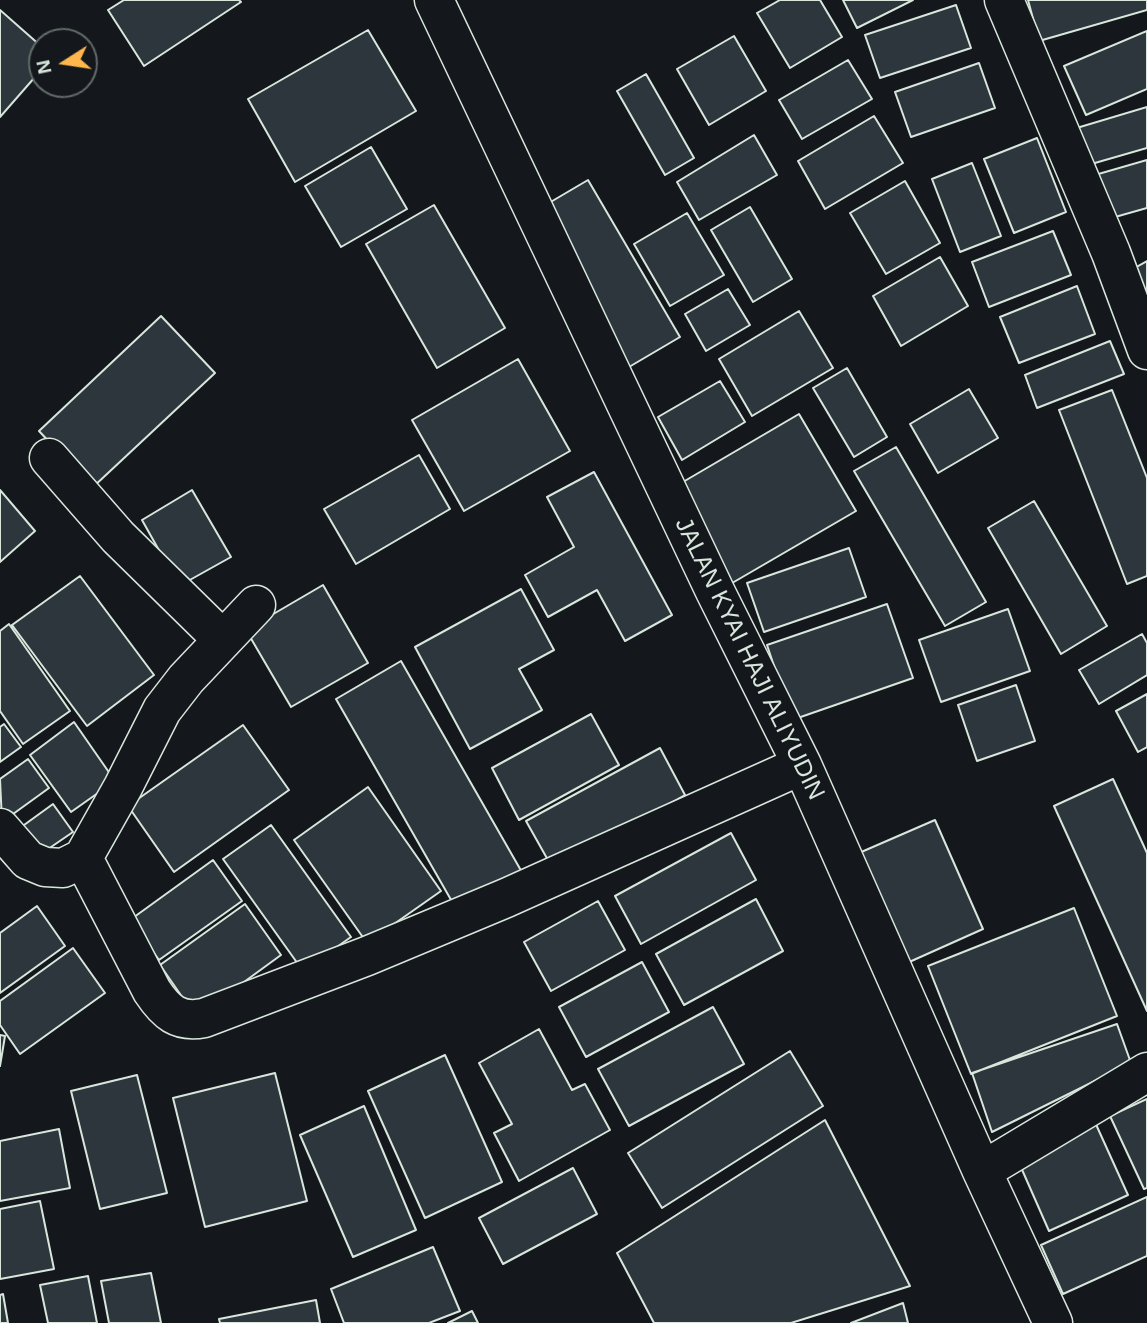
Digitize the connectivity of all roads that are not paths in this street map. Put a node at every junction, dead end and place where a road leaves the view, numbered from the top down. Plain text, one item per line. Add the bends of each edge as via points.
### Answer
1 (434, 0) edge
2 (1004, 0) edge
3 (1147, 350) edge
4 (50, 458) dead end
5 (256, 605) dead end
6 (223, 640) junction
7 (802, 765) junction
8 (0, 828) edge
9 (83, 858) junction
10 (1147, 1072) edge
11 (982, 1171) junction
12 (1053, 1323) edge

1 - 7 street, JALAN KYAI HAJI ALIYUDIN
2 - 3 street
4 - 6 street via 118,537
5 - 6 street
6 - 9 street via 162,710
7 - 9 street via 506,898 367,956 189,1021 157,999
7 - 11 street, JALAN KYAI HAJI ALIYUDIN
8 - 9 street via 28,860 45,867 63,867
10 - 11 street
11 - 12 street, JALAN KYAI HAJI ALIYUDIN

